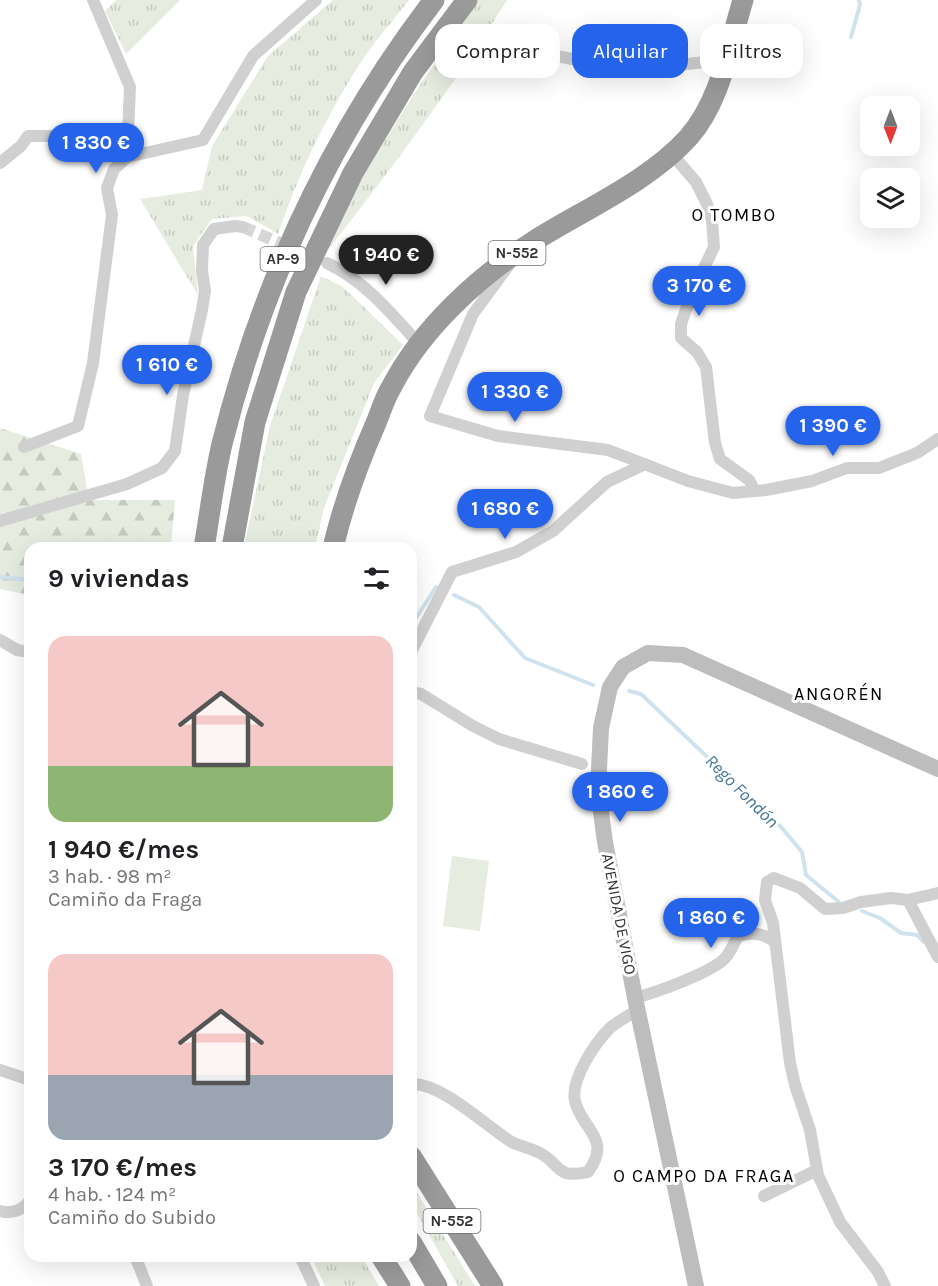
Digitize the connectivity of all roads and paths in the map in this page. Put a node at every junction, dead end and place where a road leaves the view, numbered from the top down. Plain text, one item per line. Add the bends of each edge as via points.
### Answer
1 (93, 0) edge
2 (316, 0) edge
3 (434, 0) edge
4 (467, 0) edge
5 (743, 0) edge
6 (736, 24) edge
7 (560, 57) edge
8 (700, 63) edge
9 (720, 78) edge
10 (671, 153) junction
11 (127, 157) junction
12 (0, 163) edge
13 (243, 227) tunnel mouth
14 (516, 254) junction
15 (327, 263) tunnel mouth
16 (419, 344) junction
17 (938, 439) edge
18 (24, 447) dead end
19 (645, 464) junction
20 (755, 490) junction
21 (0, 521) edge
22 (205, 542) edge
23 (233, 542) edge
24 (335, 542) edge
25 (0, 640) edge
26 (417, 640) edge
27 (24, 651) edge
28 (417, 693) edge
29 (582, 764) dead end
30 (938, 769) edge
31 (938, 893) edge
32 (908, 900) junction
33 (774, 941) junction
34 (938, 957) edge
35 (636, 1004) junction
36 (0, 1070) edge
37 (24, 1078) edge
38 (417, 1084) edge
39 (417, 1166) edge
40 (817, 1170) junction
41 (764, 1196) dead end
42 (24, 1208) edge
43 (0, 1211) edge
44 (417, 1252) edge
45 (137, 1262) edge
46 (303, 1262) edge
47 (385, 1262) edge
48 (147, 1286) edge
49 (314, 1286) edge
50 (400, 1286) edge
51 (437, 1286) edge
52 (493, 1286) edge
53 (696, 1286) edge
54 (885, 1286) edge

1 - 11 street via 130,87
2 - 11 street via 253,56 203,140
3 - 22 highway, AP-9 via 397,48 345,132 294,232 253,336 221,446
4 - 23 highway, AP-9 via 413,72 353,173 296,292 255,422
5 - 6 highway, N-552
7 - 8 street via 629,70
9 - 10 highway, N-552 via 714,97 689,137
10 - 14 highway, N-552 via 654,169
10 - 20 street via 696,182 707,204 714,247 691,295 681,324 681,338 706,367 720,459 750,480
11 - 12 street via 55,136 28,136
11 - 18 street via 114,169 107,188 111,224 93,363 78,426
13 - 21 street via 214,229 203,244 202,310 175,451 162,468 127,484
14 - 16 highway, N-552 via 463,295
14 - 19 street via 473,314 430,416 498,436 608,450
15 - 16 street via 367,289
16 - 24 highway, N-552 via 392,385 379,415 347,496
17 - 20 street via 917,453 879,468 847,468 812,481
19 - 20 street via 733,493
19 - 26 street via 607,482 553,531 516,552 452,572
25 - 27 street
28 - 29 street via 499,739
30 - 35 main road, AVENIDA DE VIGO via 682,655 648,653 623,668 610,687 601,728 598,790
31 - 32 street
32 - 33 street via 891,898 825,909 800,888 774,878 766,882 765,900
32 - 34 street
33 - 35 street via 753,932 738,936 725,958
33 - 40 street via 790,1063
35 - 38 street via 590,1053 573,1089 575,1103 596,1138 596,1160 588,1172 575,1175 560,1171 542,1154 512,1142 448,1096
35 - 53 main road, AVENIDA DE VIGO
36 - 37 street
39 - 52 highway, N-552
40 - 41 street
40 - 54 street via 840,1222
42 - 43 street
44 - 51 highway
45 - 48 street
46 - 49 street
47 - 50 highway

